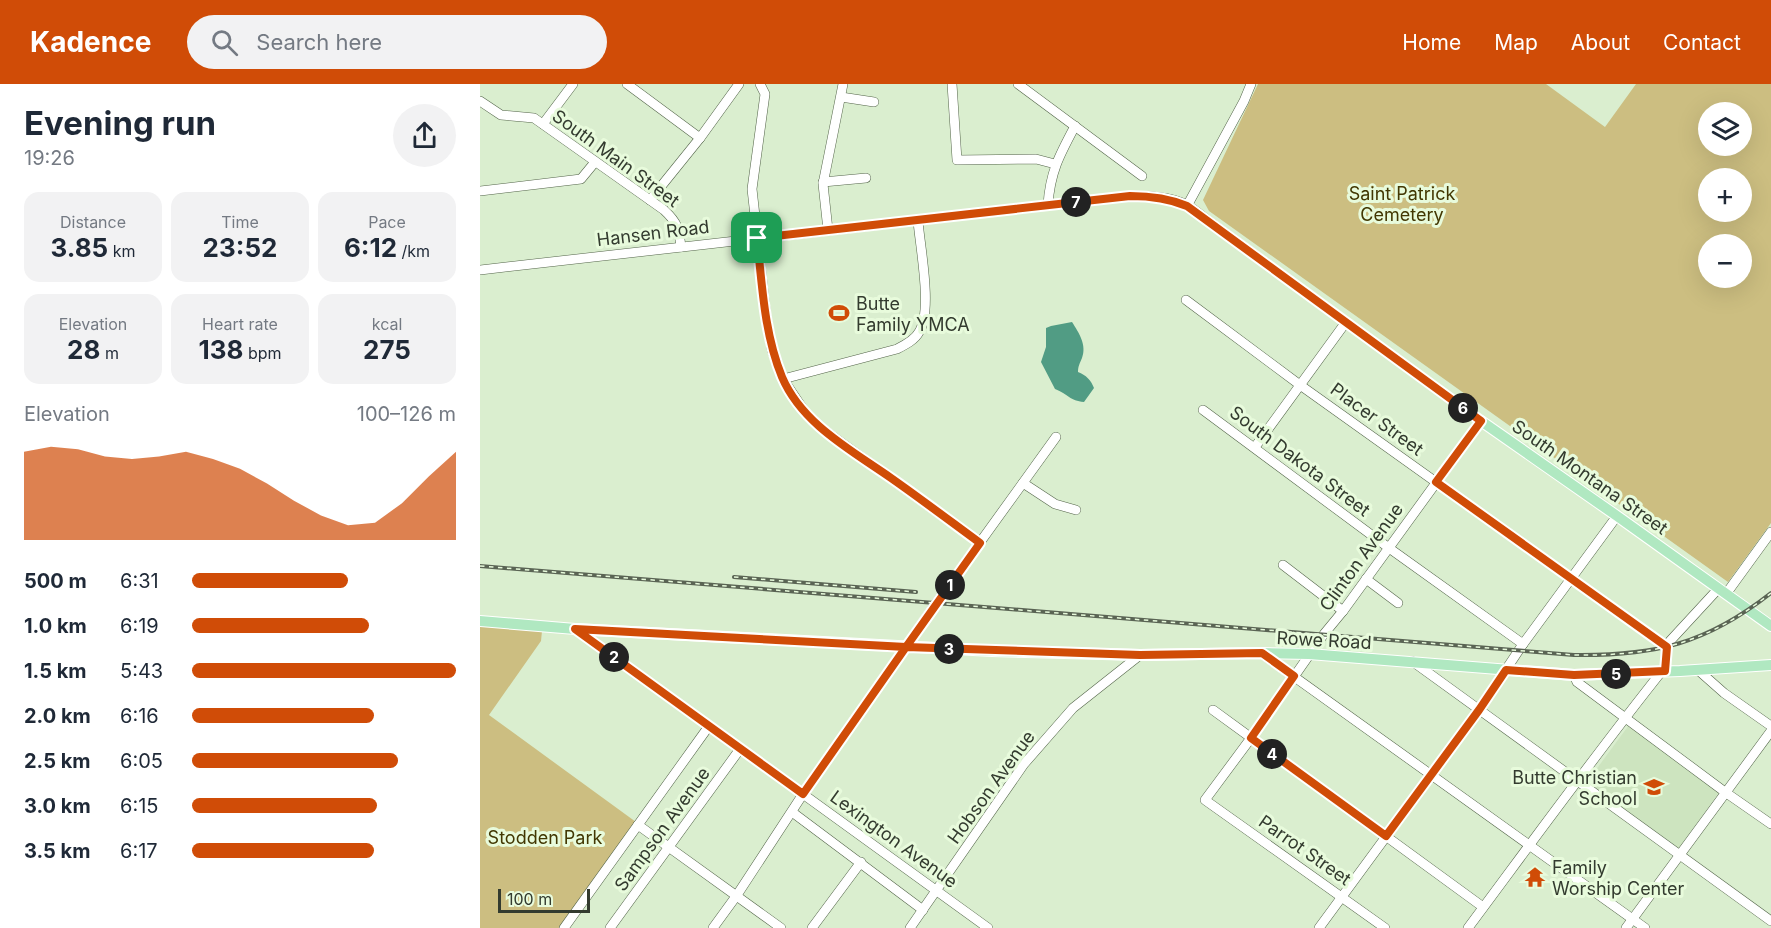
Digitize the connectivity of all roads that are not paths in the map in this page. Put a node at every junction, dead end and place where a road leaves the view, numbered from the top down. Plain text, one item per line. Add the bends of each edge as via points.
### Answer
1 (573, 84) edge
2 (627, 84) edge
3 (739, 84) edge
4 (760, 84) edge
5 (843, 84) edge
6 (952, 84) edge
7 (1018, 84) edge
8 (1251, 84) edge
9 (841, 97) junction
10 (480, 101) edge
11 (874, 102) dead end
12 (543, 124) junction
13 (1075, 126) junction
14 (700, 138) junction
15 (595, 162) junction
16 (1055, 164) junction
17 (1142, 176) dead end
18 (866, 178) dead end
19 (823, 182) junction
20 (480, 191) edge
21 (650, 200) junction
22 (1048, 205) junction
23 (1187, 206) junction
24 (918, 221) junction
25 (828, 230) junction
26 (757, 238) junction
27 (681, 247) junction
28 (480, 270) edge
29 (1186, 300) dead end
30 (1346, 322) junction
31 (783, 379) junction
32 (1300, 385) junction
33 (1203, 410) dead end
34 (1481, 421) junction
35 (1056, 437) dead end
36 (1256, 447) junction
37 (1436, 482) junction
38 (1023, 483) junction
39 (1077, 510) dead end
40 (1617, 516) junction
41 (1771, 532) edge
42 (980, 543) junction
43 (1389, 548) junction
44 (1283, 566) dead end
45 (1366, 579) junction
46 (1570, 579) junction
47 (1722, 591) junction
48 (1398, 603) dead end
49 (1342, 611) junction
50 (480, 621) edge
51 (1771, 626) edge
52 (575, 629) junction
53 (1523, 644) junction
54 (906, 647) junction
55 (1667, 647) junction
56 (1262, 653) junction
57 (1310, 654) junction
58 (1140, 655) junction
59 (1412, 661) junction
60 (1771, 665) edge
61 (1506, 670) junction
62 (1698, 670) junction
63 (1663, 671) junction
64 (1574, 675) junction
65 (1294, 676) junction
66 (1213, 710) dead end
67 (1479, 710) junction
68 (1624, 718) junction
69 (709, 726) junction
70 (1771, 726) edge
71 (1771, 731) edge
72 (1251, 738) junction
73 (740, 749) junction
74 (1432, 774) junction
75 (1577, 780) junction
76 (1725, 792) junction
77 (803, 794) junction
78 (1205, 800) joint
79 (792, 812) junction
80 (1771, 824) edge
81 (638, 825) junction
82 (1386, 836) junction
83 (1531, 845) junction
84 (670, 847) junction
85 (1679, 856) junction
86 (861, 862) junction
87 (936, 890) junction
88 (737, 895) junction
89 (1341, 896) junction
90 (1483, 907) junction
91 (923, 910) junction
92 (1632, 919) junction
93 (1771, 921) edge
94 (564, 928) edge
95 (610, 928) edge
96 (713, 928) edge
97 (781, 928) edge
98 (812, 928) edge
99 (910, 928) edge
100 (988, 928) edge
101 (1319, 928) edge
102 (1385, 928) edge
103 (1468, 928) edge
104 (1626, 928) edge
105 (1645, 928) edge

1 - 12 street
2 - 14 street
3 - 14 street
4 - 26 street via 765,105 752,189
5 - 9 street
6 - 16 street via 957,160 1036,159
7 - 13 street
8 - 23 street
9 - 11 street
9 - 19 street
10 - 12 street, South Main Street via 501,115 534,118
12 - 15 street, South Main Street
13 - 16 street
13 - 17 street
14 - 21 street
15 - 20 street via 581,179
15 - 21 street, South Main Street
16 - 22 street
18 - 19 street
19 - 25 street
21 - 27 street, South Main Street via 674,219
22 - 23 street, Hansen Road via 1152,196
22 - 24 street, Hansen Road
23 - 30 street, South Montana Street
24 - 25 street, Hansen Road
24 - 31 street via 926,301 919,333 897,349
25 - 26 street, Hansen Road
26 - 27 street, Hansen Road
26 - 31 street via 769,334
27 - 28 street, Hansen Road
29 - 32 street, Placer Street
30 - 32 street
30 - 34 street, South Montana Street
31 - 42 street via 807,415 824,430
32 - 36 street
32 - 37 street, Placer Street
33 - 36 street, South Dakota Street
34 - 37 street, Clinton Avenue
34 - 40 main road, South Montana Street
35 - 38 street
36 - 43 street, South Dakota Street
37 - 43 street, Clinton Avenue
37 - 46 street, Placer Street
38 - 39 street via 1056,504
38 - 42 street
40 - 46 street
40 - 47 main road, South Montana Street
41 - 47 street
42 - 54 street
43 - 45 street, Clinton Avenue
43 - 53 street, South Dakota Street
44 - 49 street
45 - 48 street
45 - 49 street, Clinton Avenue
46 - 53 street
46 - 55 street, Placer Street
47 - 51 main road, South Montana Street
47 - 55 street
49 - 57 street, Clinton Avenue
50 - 52 main road, Rowe Road
52 - 54 main road, Rowe Road
52 - 69 street, Lexington Avenue
53 - 61 street
54 - 58 main road, Rowe Road
54 - 77 street
55 - 63 street
56 - 57 main road, Rowe Road
56 - 58 main road, Rowe Road
56 - 65 street
57 - 59 main road, Rowe Road
57 - 65 street, Clinton Avenue
58 - 87 street, Hobson Avenue via 1073,708 1024,764
59 - 61 main road, Rowe Road
59 - 67 street
60 - 62 main road, Rowe Road
61 - 64 main road, Rowe Road
61 - 67 street
62 - 63 main road, Rowe Road
62 - 70 street
63 - 64 main road, Rowe Road
63 - 68 street
64 - 68 street via 1577,682
65 - 72 street, Clinton Avenue
65 - 74 street
66 - 72 street
67 - 74 street
67 - 75 street
68 - 75 street
68 - 76 street
69 - 73 street, Lexington Avenue
69 - 81 street
71 - 76 street
72 - 78 street, Clinton Avenue
72 - 82 street
73 - 77 street, Lexington Avenue
73 - 84 street, Sampson Avenue
74 - 82 street
74 - 83 street
75 - 83 street
75 - 85 street
76 - 80 street
76 - 85 street
77 - 79 street
77 - 87 street, Lexington Avenue
78 - 89 street, Parrot Street
79 - 86 street
79 - 88 street
81 - 84 street
81 - 94 street
82 - 89 street
82 - 90 street
83 - 90 street
83 - 92 street
84 - 88 street
84 - 95 street, Sampson Avenue
85 - 92 street
85 - 93 street
86 - 91 street
86 - 98 street
87 - 91 street, Hobson Avenue
87 - 100 street, Lexington Avenue
88 - 96 street
88 - 97 street
89 - 101 street
89 - 102 street, Parrot Street
90 - 103 street
91 - 99 street, Hobson Avenue
92 - 104 street
92 - 105 street

